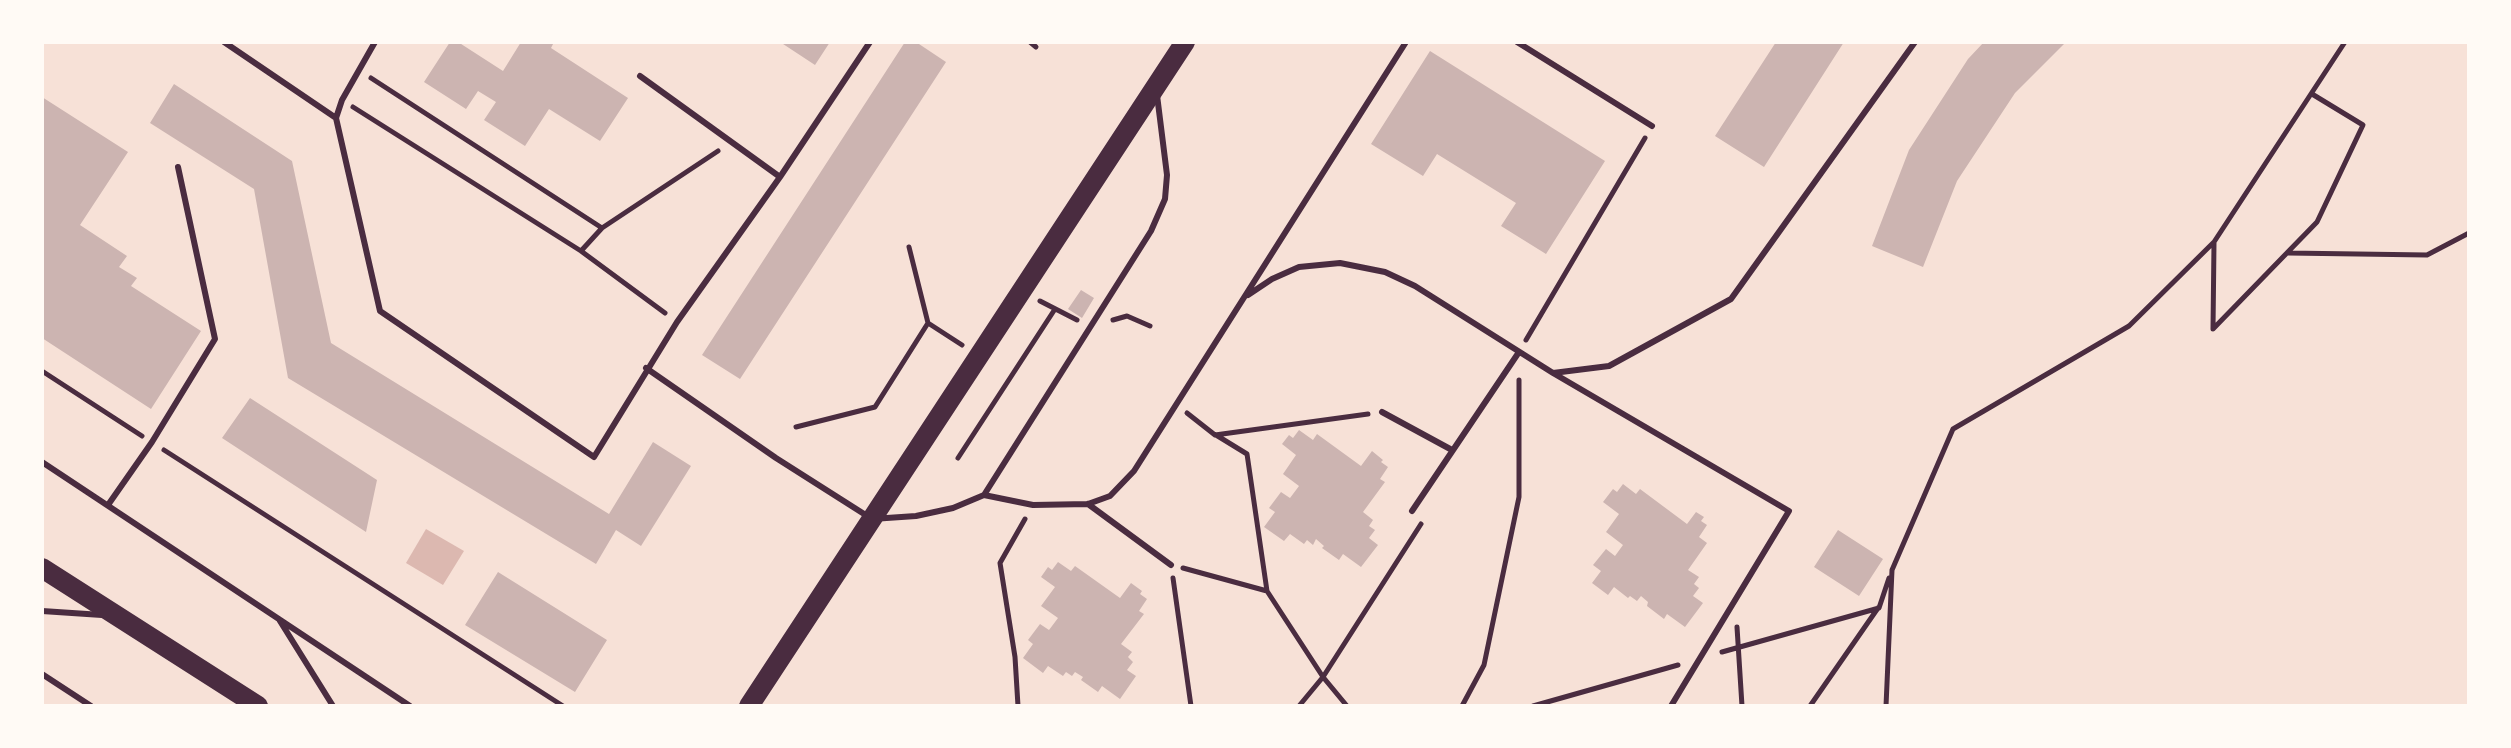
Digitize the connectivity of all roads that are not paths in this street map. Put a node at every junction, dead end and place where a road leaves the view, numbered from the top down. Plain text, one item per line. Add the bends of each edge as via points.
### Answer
1 (224, 42) edge
2 (375, 42) edge
3 (870, 42) edge
4 (1185, 42) edge
5 (1406, 42) edge
6 (1517, 42) edge
7 (1915, 42) edge
8 (640, 76) dead end
9 (1156, 86) junction
10 (336, 118) junction
11 (1652, 126) road end
12 (178, 167) dead end
13 (780, 177) junction
14 (1245, 298) junction
15 (1519, 352) junction
16 (646, 368) junction
17 (1553, 373) junction
18 (1382, 412) road end
19 (1452, 450) junction
20 (42, 462) edge
21 (984, 495) junction
22 (1088, 504) junction
23 (108, 505) junction
24 (1412, 511) dead end
25 (872, 519) junction
26 (1171, 565) road end
27 (42, 568) edge
28 (42, 611) edge
29 (118, 616) junction
30 (278, 618) junction
31 (42, 674) edge
32 (91, 706) edge
33 (258, 706) edge
34 (333, 706) edge
35 (410, 706) edge
36 (749, 706) edge
37 (1671, 706) edge

1 - 10 lane
2 - 10 lane
3 - 13 lane
4 - 9 main road
5 - 14 lane
6 - 11 lane
7 - 17 lane via 1731,299 1609,366
8 - 13 lane
9 - 21 lane via 1165,199 1151,231
9 - 25 main road
10 - 16 lane via 380,311 594,457
12 - 23 lane via 215,339
13 - 16 lane
14 - 15 lane via 1299,267 1340,263 1385,272 1415,286
14 - 22 lane via 1134,471 1110,496
15 - 17 lane
15 - 19 lane
16 - 25 lane
17 - 37 lane via 1789,511
18 - 19 lane
19 - 24 lane
20 - 23 lane
21 - 22 lane via 1033,505
21 - 25 lane via 916,516
22 - 26 lane
23 - 30 lane
25 - 36 main road
27 - 29 main road
28 - 29 lane
29 - 33 main road
30 - 34 lane
30 - 35 lane
31 - 32 lane

